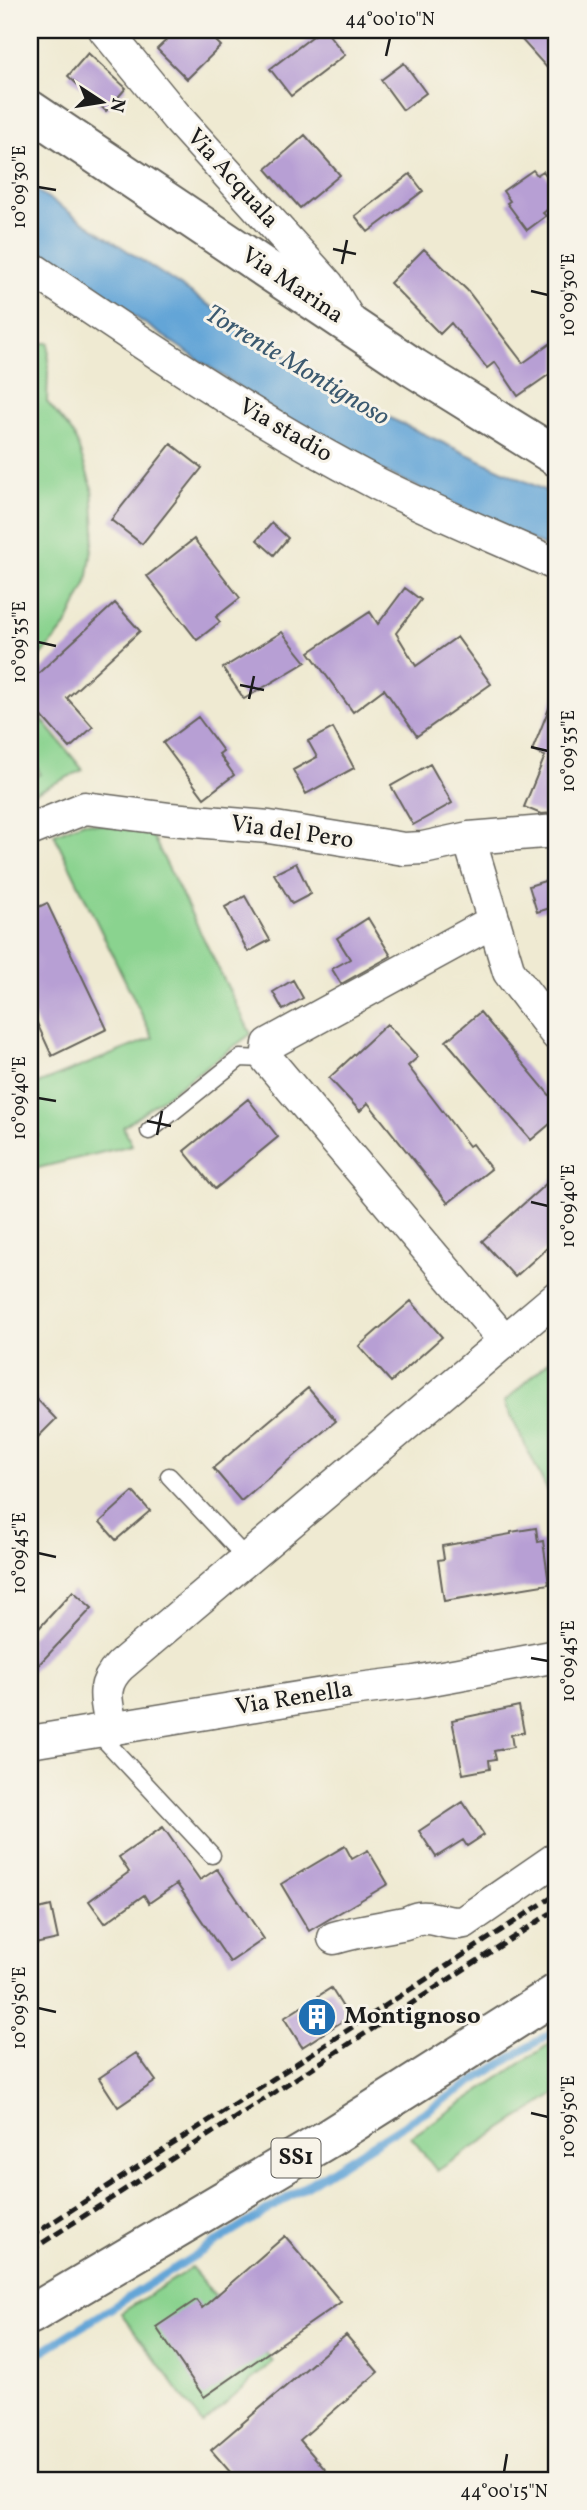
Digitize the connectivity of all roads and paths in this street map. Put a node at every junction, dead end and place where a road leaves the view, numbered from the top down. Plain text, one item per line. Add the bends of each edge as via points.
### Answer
1 (105, 30) edge
2 (30, 110) edge
3 (30, 267) edge
4 (355, 329) junction
5 (557, 457) edge
6 (557, 565) edge
7 (30, 830) edge
8 (557, 831) edge
9 (469, 838) junction
10 (495, 921) junction
11 (557, 1034) edge
12 (267, 1059) junction
13 (149, 1131) dead end
14 (557, 1297) edge
15 (505, 1341) junction
16 (169, 1476) dead end
17 (246, 1558) junction
18 (557, 1656) edge
19 (104, 1731) junction
20 (30, 1742) edge
21 (212, 1855) dead end
22 (557, 1858) edge
23 (334, 1938) dead end
24 (557, 1993) edge
25 (30, 2315) edge

1 - 4 street, Via Acquala via 177,119 328,285
2 - 4 main road, Via Marina
3 - 6 street, Via stadio via 276,428 379,484
4 - 5 main road, Via Marina
7 - 9 street, Via del Pero via 85,808 269,827 404,849
8 - 9 street, Via del Pero
9 - 10 street
10 - 11 street via 509,972
10 - 12 street via 269,1044
12 - 13 lane via 240,1058
12 - 15 street
14 - 15 street
15 - 17 street
16 - 17 lane
17 - 19 street via 111,1675 105,1688
18 - 19 street, Via Renella
19 - 20 street, Via Renella
19 - 21 lane
22 - 23 street via 464,1922 419,1918
24 - 25 main road, SS1 via 329,2138

